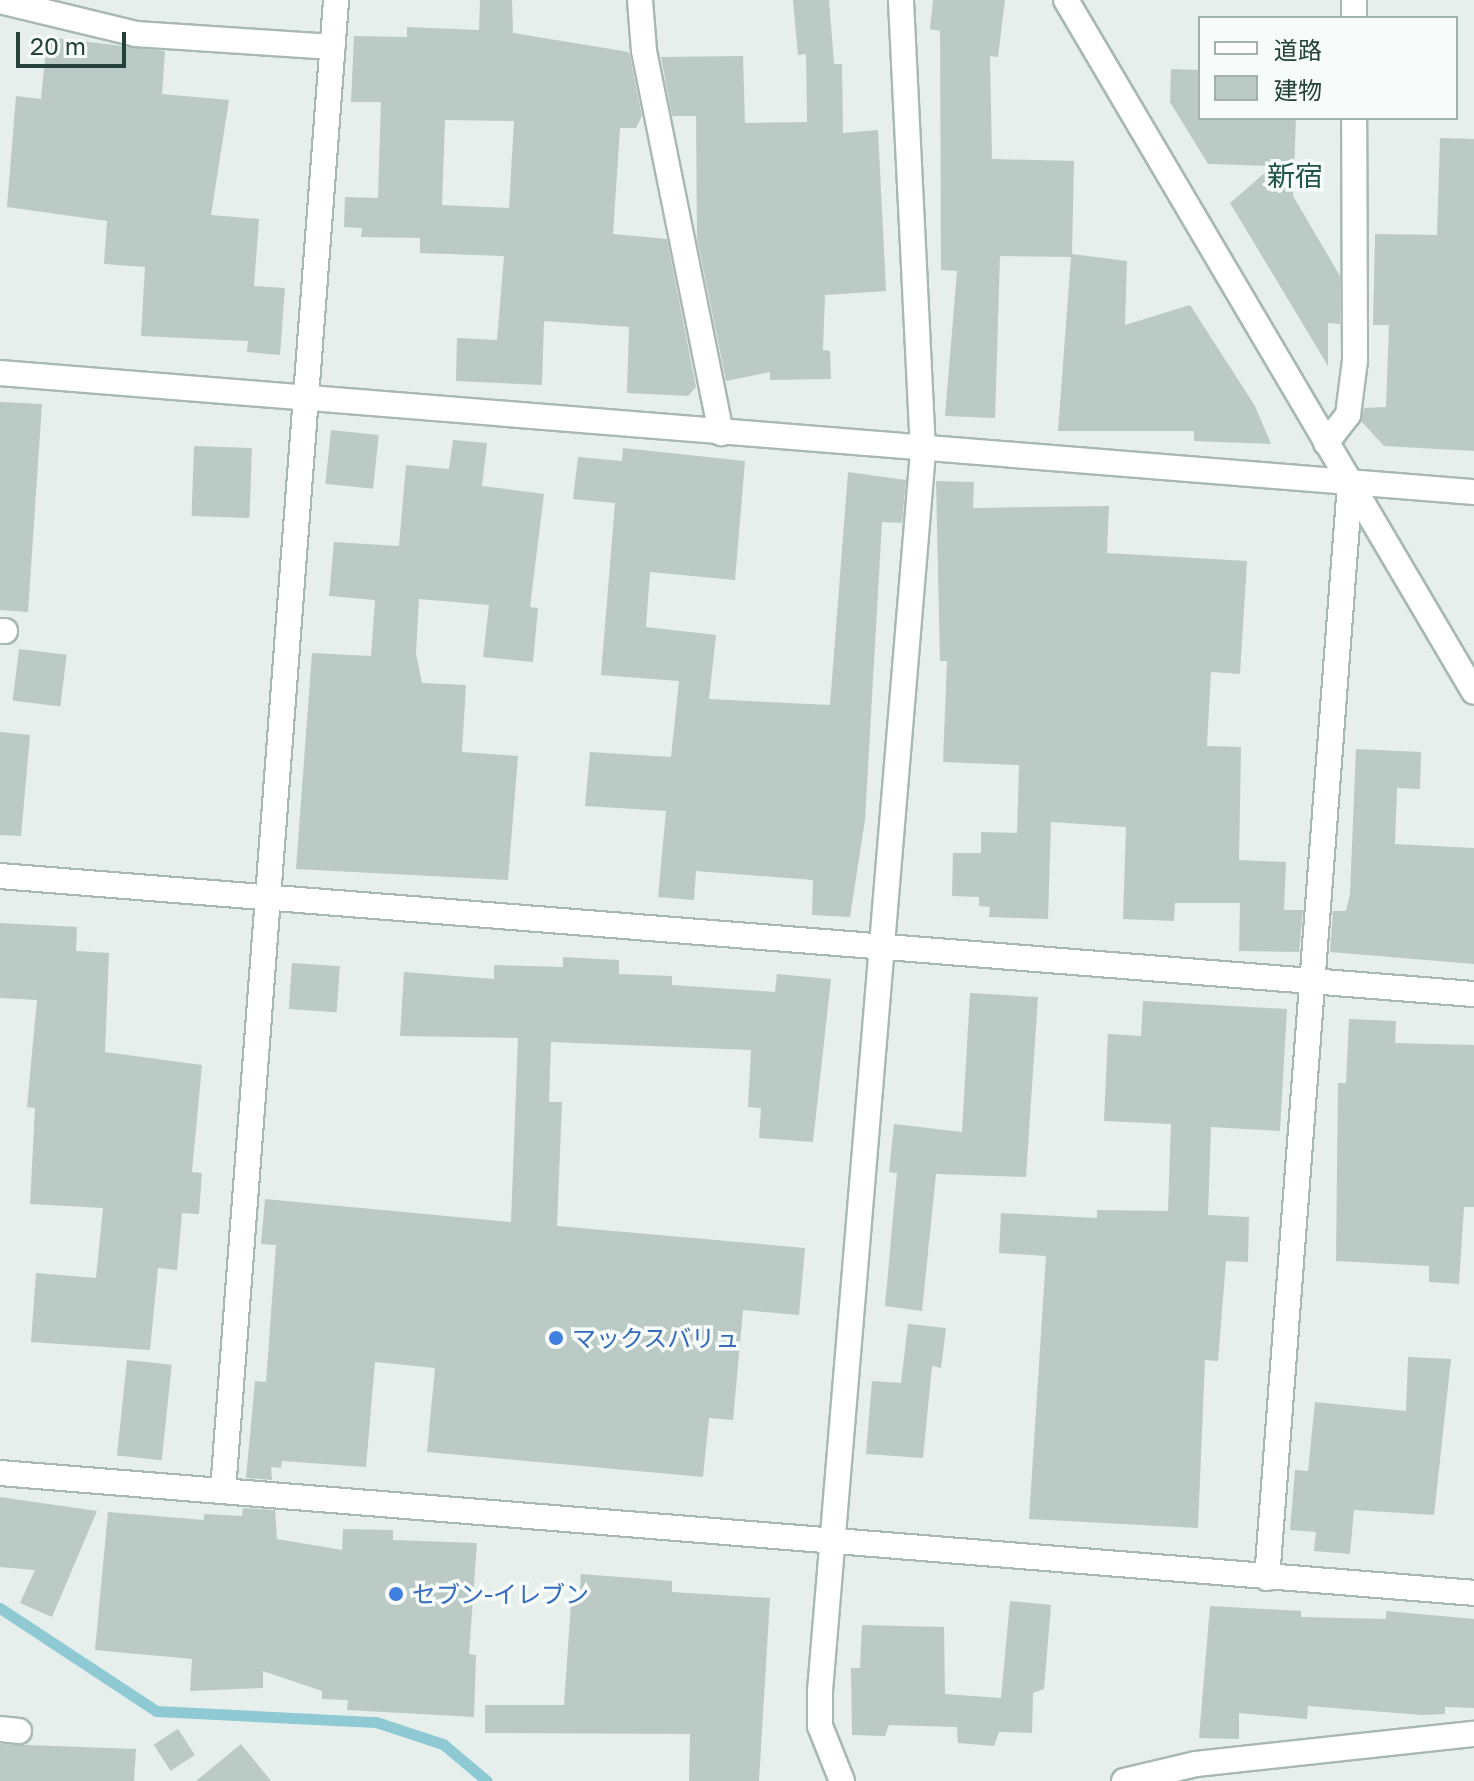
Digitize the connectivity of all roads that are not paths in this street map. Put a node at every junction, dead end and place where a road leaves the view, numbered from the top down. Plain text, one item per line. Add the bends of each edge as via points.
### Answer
1 (336, 0) edge
2 (640, 0) edge
3 (901, 0) edge
4 (1066, 0) edge
5 (0, 1) edge
6 (333, 47) junction
7 (1354, 120) edge
8 (0, 373) edge
9 (310, 396) junction
10 (721, 433) junction
11 (1326, 443) junction
12 (923, 451) junction
13 (1350, 484) junction
14 (1474, 492) edge
15 (1474, 692) edge
16 (0, 876) edge
17 (268, 897) junction
18 (886, 945) junction
19 (1314, 981) junction
20 (1474, 994) edge
21 (0, 1473) edge
22 (223, 1490) junction
23 (831, 1543) junction
24 (1267, 1578) junction
25 (1474, 1593) edge
26 (1474, 1734) edge
27 (842, 1781) edge
28 (1124, 1781) edge

1 - 6 street
2 - 10 street via 644,51
3 - 12 street
4 - 11 street
5 - 6 street via 136,34
6 - 9 street
7 - 11 street via 1355,360 1348,415
8 - 9 street
9 - 10 street
9 - 17 street
10 - 12 street
11 - 13 street
12 - 13 street
12 - 18 street
13 - 14 street
13 - 15 street
13 - 19 street
16 - 17 street
17 - 18 street
17 - 22 street
18 - 19 street
18 - 23 street
19 - 20 street
19 - 24 street
21 - 22 street
22 - 23 street
23 - 24 street
23 - 27 street via 820,1726
24 - 25 street
26 - 28 street via 1196,1764

